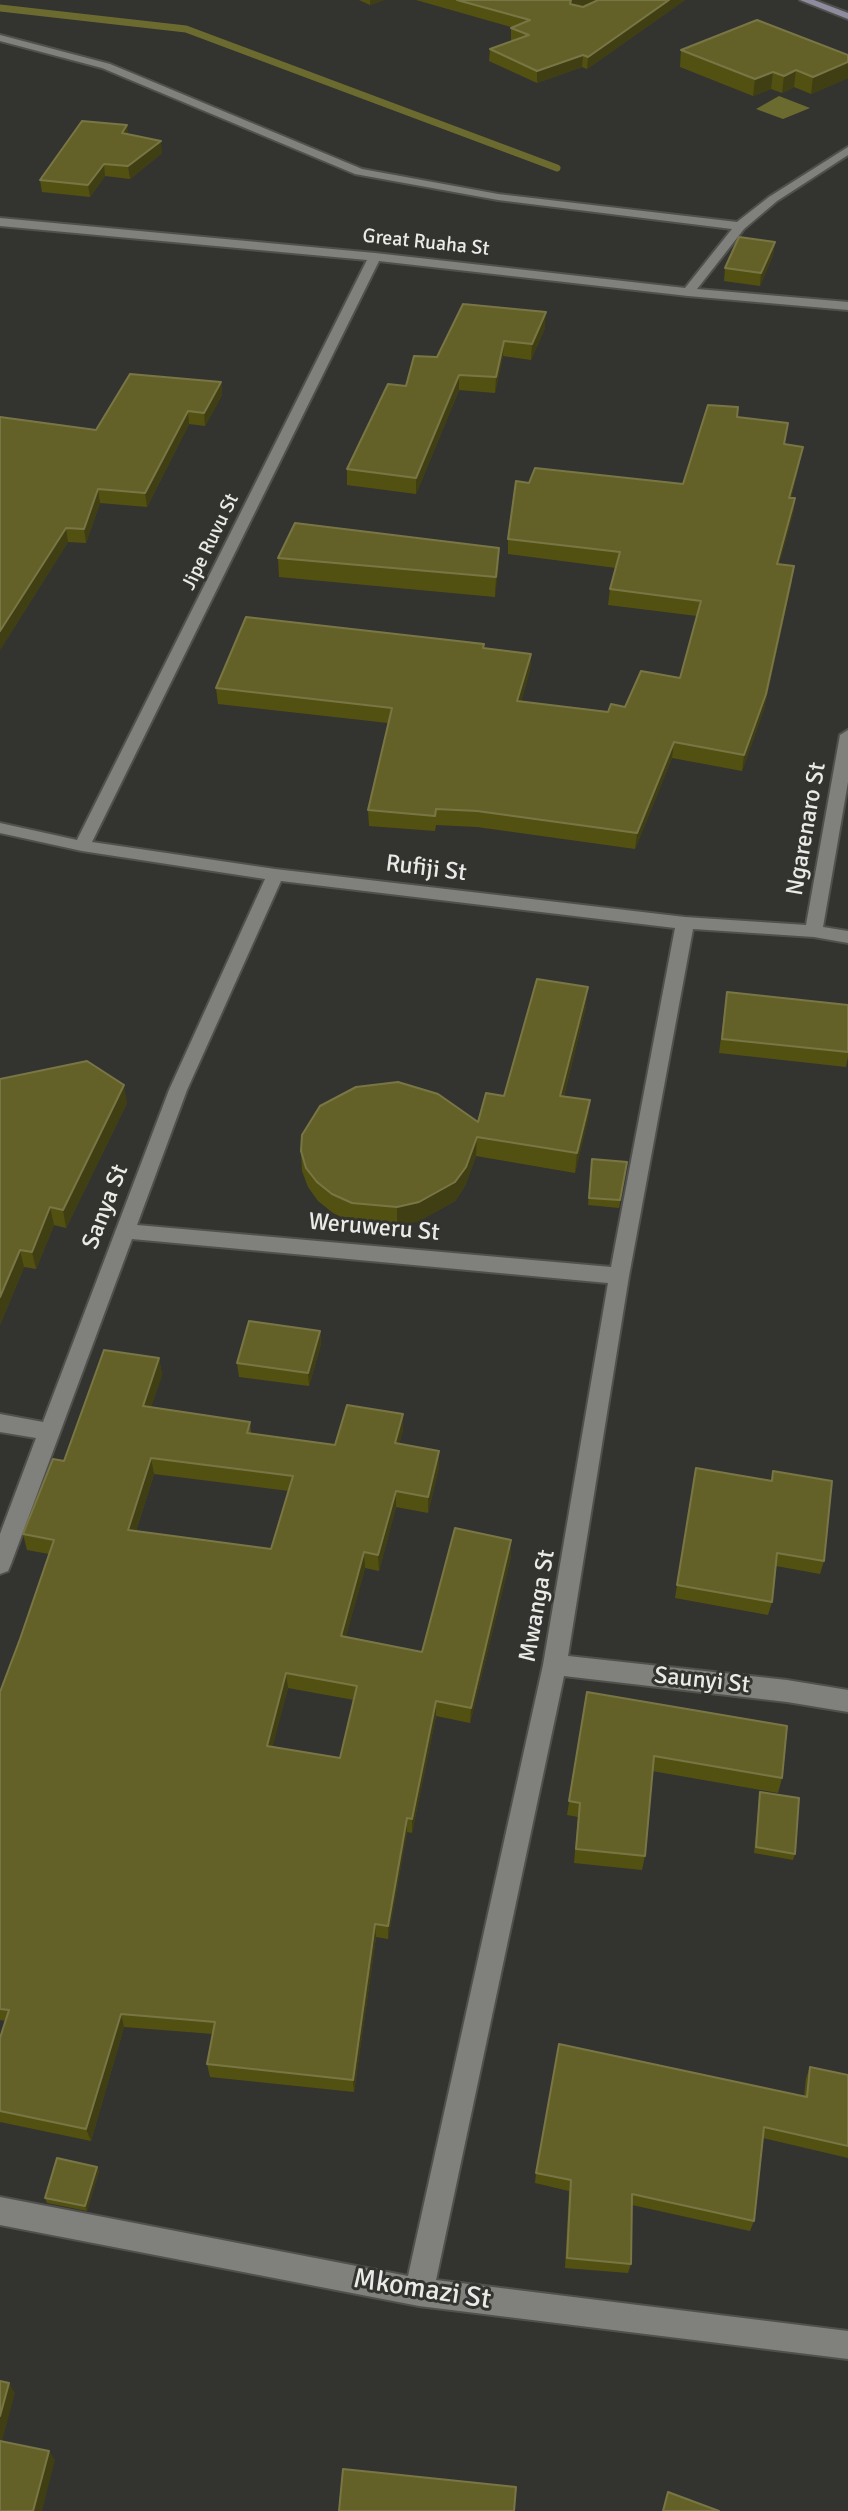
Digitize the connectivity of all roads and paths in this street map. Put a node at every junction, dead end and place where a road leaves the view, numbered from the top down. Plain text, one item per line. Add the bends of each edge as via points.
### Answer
1 (805, 0) edge
2 (848, 16) edge
3 (0, 38) edge
4 (848, 150) edge
5 (0, 222) edge
6 (740, 226) junction
7 (375, 257) junction
8 (688, 292) junction
9 (848, 306) edge
10 (848, 735) edge
11 (0, 828) edge
12 (82, 846) junction
13 (275, 875) junction
14 (685, 923) junction
15 (814, 931) junction
16 (848, 937) edge
17 (124, 1231) junction
18 (619, 1276) junction
19 (0, 1423) edge
20 (50, 1432) junction
21 (0, 1564) edge
22 (555, 1665) junction
23 (848, 1701) edge
24 (0, 2211) edge
25 (419, 2292) junction
26 (848, 2345) edge

1 - 2 street
3 - 6 street via 106,66 359,172 498,197
4 - 6 street
5 - 7 street, Great Ruaha St
6 - 8 street
7 - 8 street, Great Ruaha St
7 - 12 street, Jipe Ruvu St
8 - 9 street, Great Ruaha St
10 - 15 street, Ngarenaro St
11 - 12 street, Rufiji St
12 - 13 street, Rufiji St
13 - 14 street, Rufiji St
13 - 17 street, Sanya St via 178,1090
14 - 15 street, Rufiji St
14 - 18 street, Mwanga St
15 - 16 street, Rufiji St
17 - 18 street, Weruweru St
17 - 20 street, Sanya St
18 - 22 street, Mwanga St
19 - 20 street
20 - 21 street, Sanya St
22 - 23 street, Saunyi St
22 - 25 street, Mwanga St
24 - 25 street, Mkomazi St
25 - 26 street, Mkomazi St

